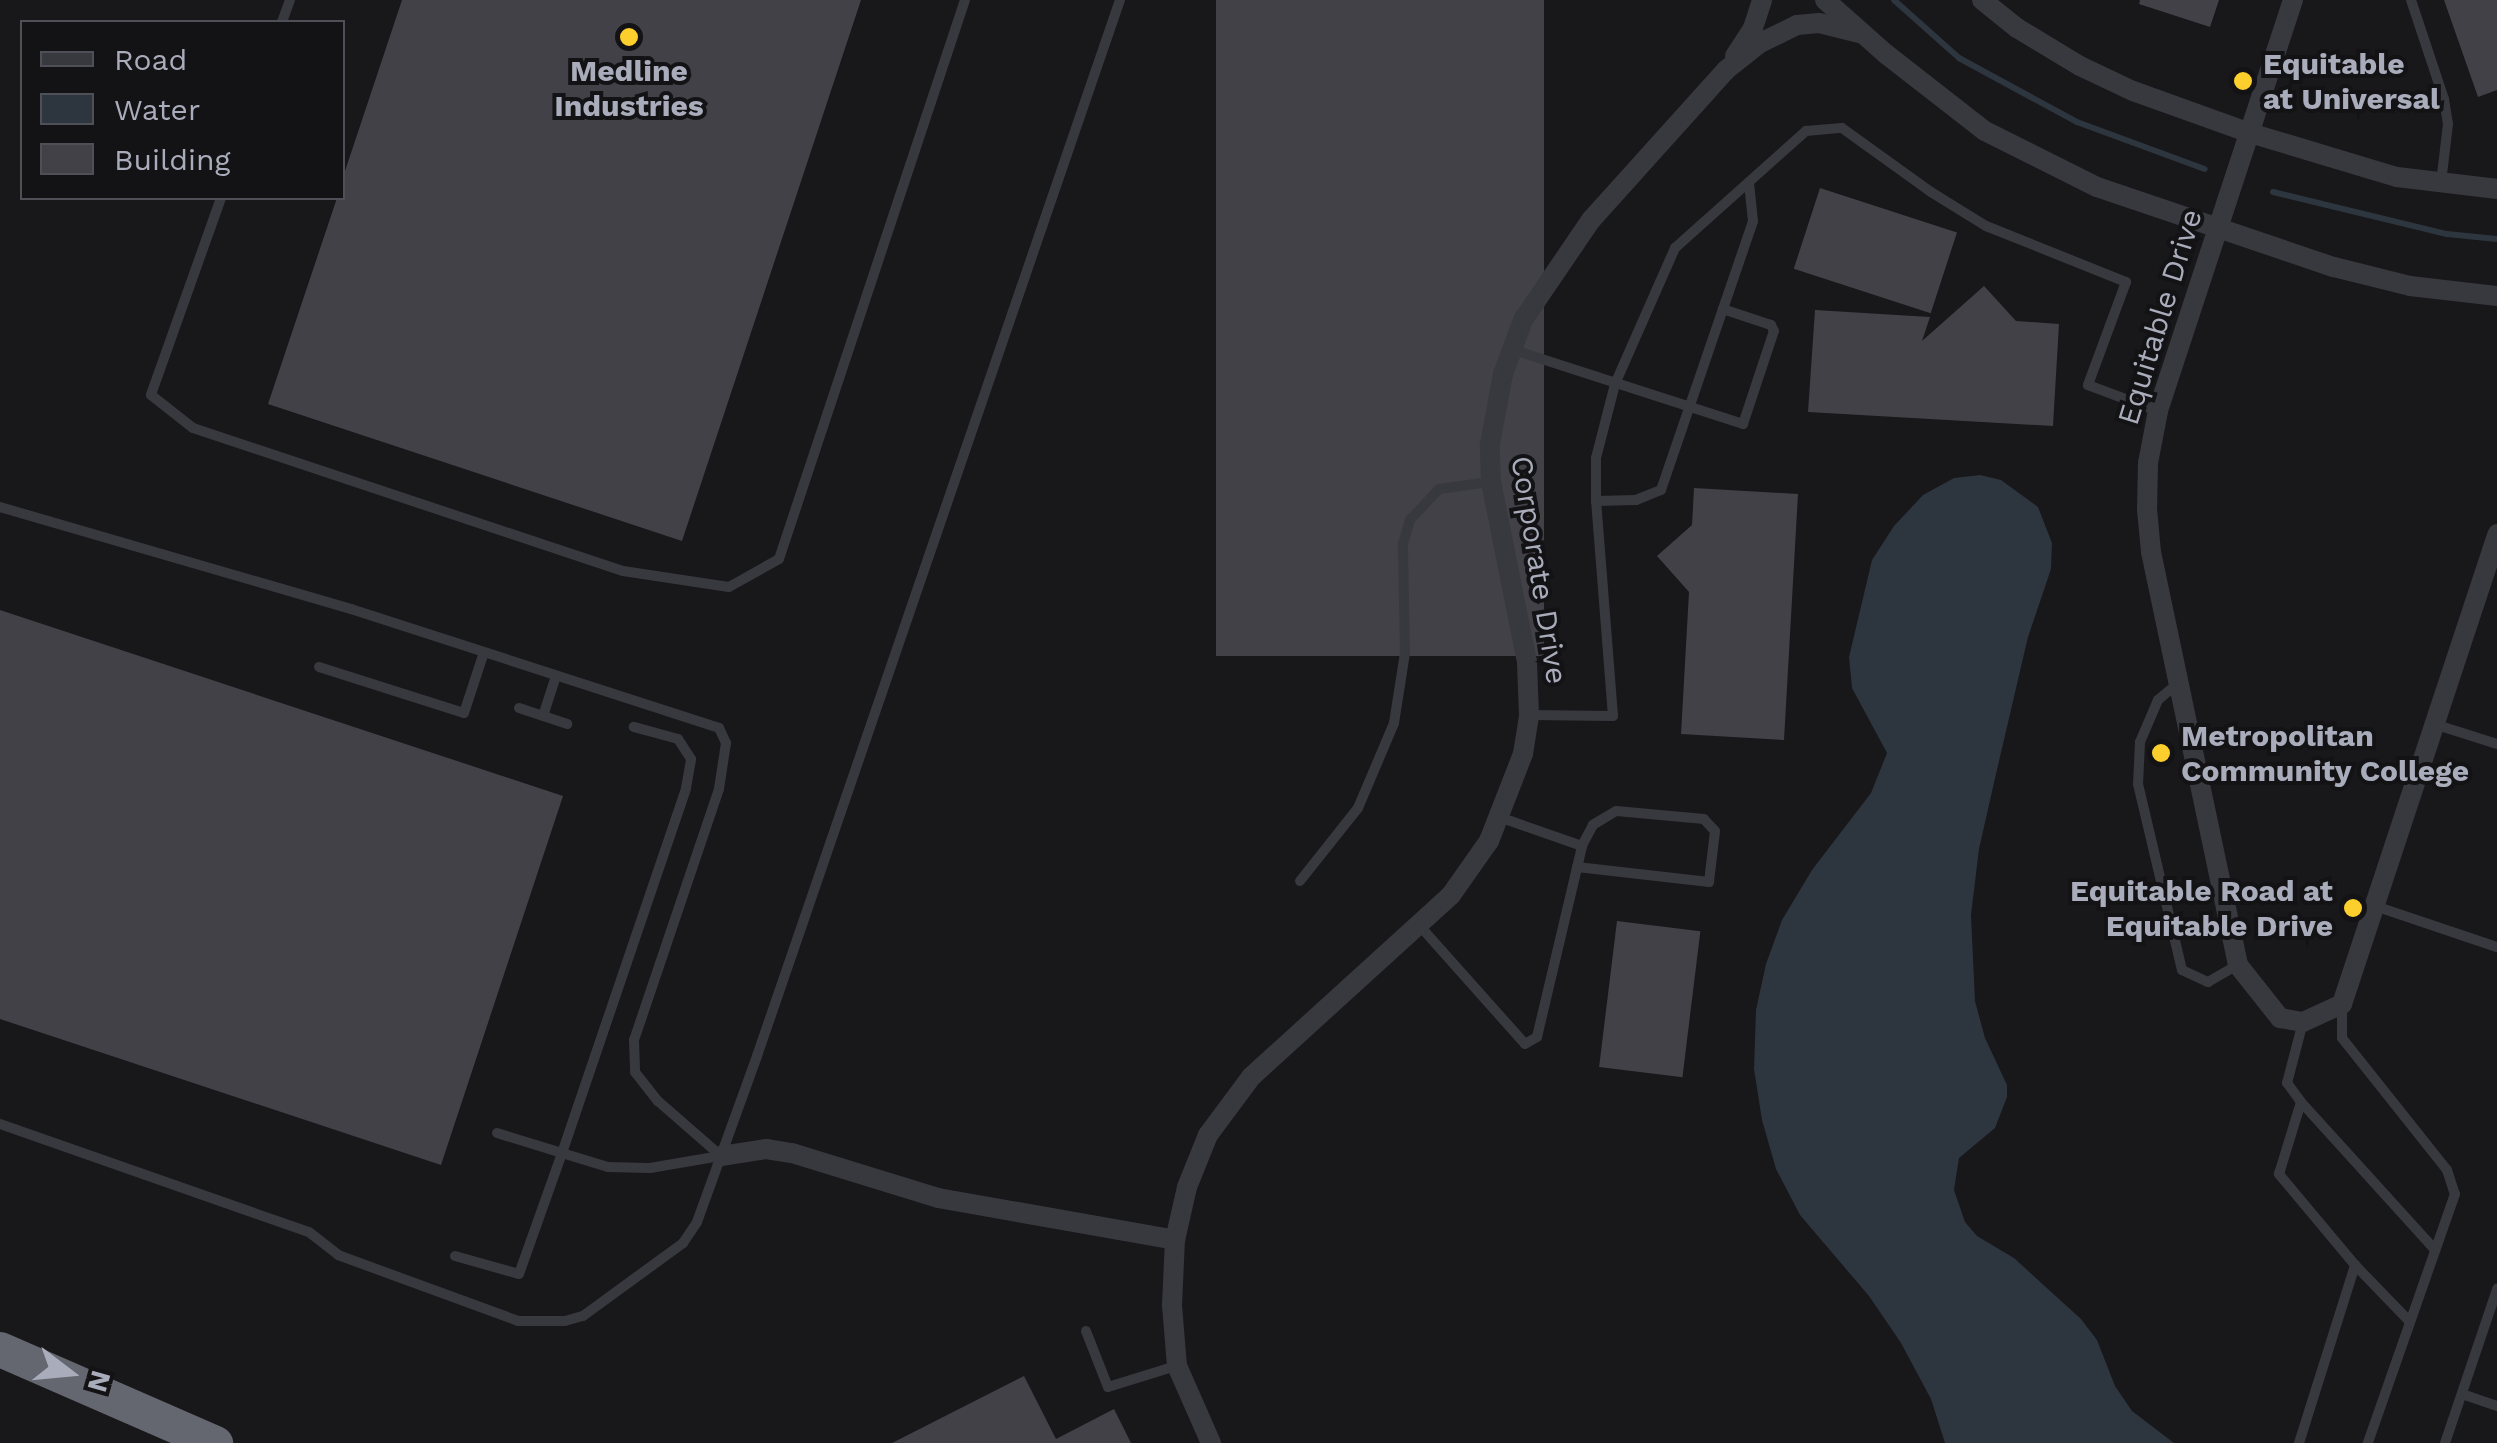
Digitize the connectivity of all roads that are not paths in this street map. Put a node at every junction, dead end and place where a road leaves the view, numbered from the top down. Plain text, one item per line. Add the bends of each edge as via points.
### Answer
1 (965, 0) edge
2 (1120, 0) edge
3 (1762, 0) edge
4 (1826, 0) edge
5 (1982, 0) edge
6 (2293, 0) edge
7 (2410, 0) edge
8 (1863, 34) junction
9 (1726, 70) junction
10 (2250, 133) junction
11 (1749, 182) junction
12 (2441, 184) junction
13 (2497, 190) edge
14 (220, 200) edge
15 (2217, 230) junction
16 (2497, 296) edge
17 (1723, 309) junction
18 (1510, 349) junction
19 (1615, 384) junction
20 (1689, 408) junction
21 (2158, 411) junction
22 (1491, 482) junction
23 (1596, 501) junction
24 (0, 507) edge
25 (2497, 534) edge
26 (484, 652) junction
27 (319, 667) dead end
28 (556, 676) junction
29 (2178, 684) junction
30 (519, 708) dead end
31 (1529, 715) junction
32 (543, 716) junction
33 (567, 724) dead end
34 (2434, 724) junction
35 (634, 726) dead end
36 (2497, 744) edge
37 (1499, 817) junction
38 (1582, 846) junction
39 (1577, 868) junction
40 (1300, 881) dead end
41 (2374, 906) junction
42 (1419, 926) junction
43 (2497, 947) edge
44 (2238, 965) junction
45 (2342, 1004) junction
46 (2303, 1022) junction
47 (2301, 1102) junction
48 (0, 1124) edge
49 (497, 1132) dead end
50 (562, 1154) junction
51 (722, 1156) junction
52 (1174, 1240) junction
53 (2435, 1250) junction
54 (456, 1256) dead end
55 (2355, 1265) junction
56 (2497, 1288) edge
57 (2410, 1322) junction
58 (1086, 1331) dead end
59 (0, 1348) edge
60 (1177, 1366) junction
61 (2462, 1394) junction
62 (2497, 1406) edge
63 (215, 1443) edge
64 (1212, 1443) edge
65 (2299, 1443) edge
66 (2368, 1443) edge
67 (2445, 1443) edge

1 - 14 lane via 779,559 728,587 623,571 193,428 151,394
2 - 51 lane
3 - 9 street, Corporate Drive
4 - 8 street
5 - 10 street via 2080,66
6 - 10 street, Equitable Drive
7 - 12 lane via 2444,100
8 - 9 street, Corporate Drive via 1798,25 1778,31
8 - 15 street via 1942,100 2032,157
9 - 18 street, Corporate Drive via 1591,220
10 - 12 street
10 - 15 street, Equitable Drive
11 - 17 lane via 1753,221
11 - 19 lane via 1675,248
11 - 21 lane via 1806,131 1842,128 1986,226 2126,282 2088,386
12 - 13 street
15 - 16 street via 2372,277
15 - 21 street, Equitable Drive
17 - 20 lane
17 - 20 lane via 1774,331 1743,424
18 - 19 lane
18 - 22 street, Corporate Drive via 1495,406
19 - 20 lane
19 - 23 lane via 1596,458
20 - 23 lane via 1662,490 1636,500
21 - 29 street, Equitable Drive via 2147,510
22 - 31 street, Corporate Drive via 1528,662
22 - 40 lane via 1439,489 1410,520 1404,544 1405,653 1394,723 1358,808
23 - 31 lane via 1613,716
24 - 26 lane
25 - 34 street
26 - 27 lane via 464,712
26 - 28 lane
28 - 32 lane
28 - 51 lane via 719,728 726,744 719,789 634,1040 635,1072 658,1102
29 - 44 street, Equitable Drive
29 - 44 lane via 2158,700 2140,742 2138,784 2182,970 2208,982
30 - 32 lane
31 - 37 street, Corporate Drive via 1523,754
32 - 33 lane
34 - 36 lane
34 - 41 street
35 - 50 lane via 678,739 692,760
37 - 38 lane
37 - 42 street, Corporate Drive via 1451,895
38 - 39 lane
38 - 39 lane via 1593,825 1616,812 1704,819 1715,831 1708,882
39 - 42 lane via 1537,1037 1524,1044
41 - 43 lane
41 - 45 street
42 - 52 street, Corporate Drive via 1251,1077 1208,1134
44 - 46 street, Equitable Drive via 2280,1018
45 - 46 street
45 - 53 lane via 2342,1038 2446,1170 2455,1194
46 - 47 lane via 2286,1082
47 - 53 lane
47 - 55 lane via 2280,1174
48 - 51 lane via 309,1232 338,1255 536,1323 583,1316 683,1243
49 - 50 lane
50 - 51 lane via 622,1168
50 - 54 lane via 519,1274
51 - 52 street via 766,1149 792,1153 938,1198
52 - 60 street, Corporate Drive
53 - 57 lane
55 - 57 lane
55 - 65 lane
56 - 61 lane
57 - 66 lane
58 - 60 lane via 1108,1388
59 - 63 highway
60 - 64 street, Corporate Drive
61 - 62 lane
61 - 67 lane

